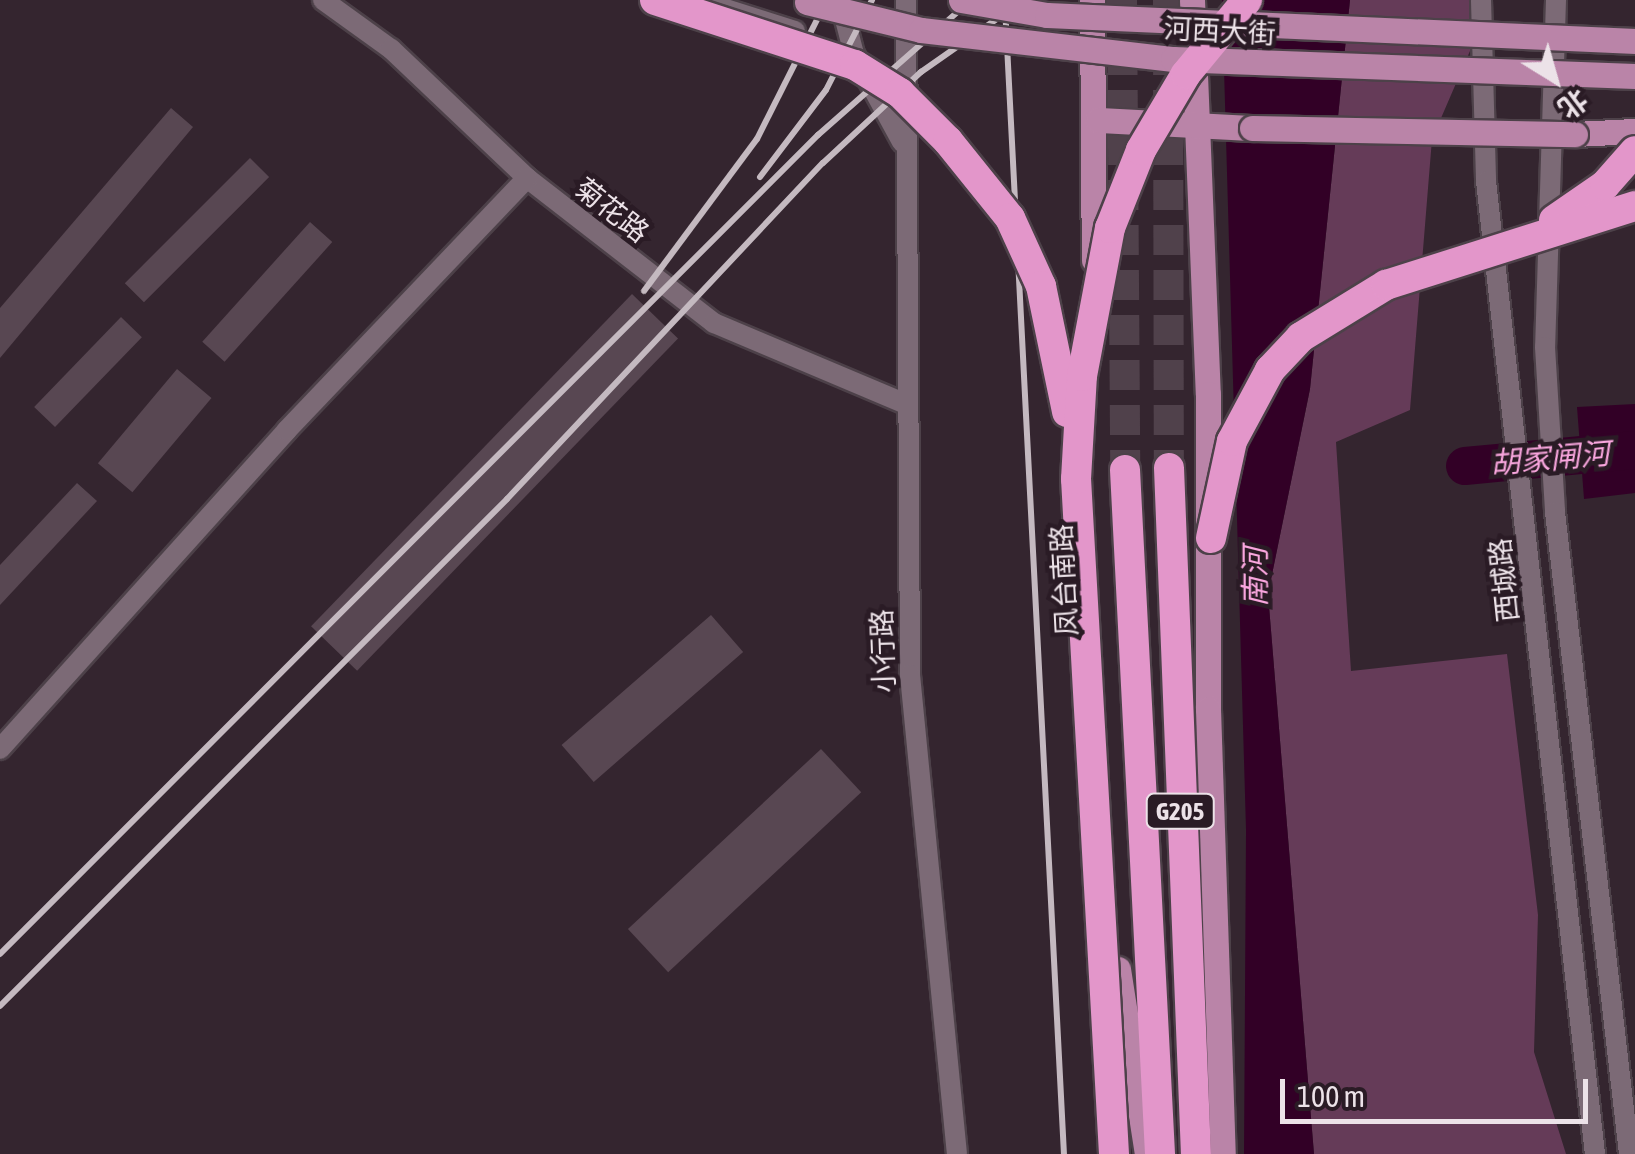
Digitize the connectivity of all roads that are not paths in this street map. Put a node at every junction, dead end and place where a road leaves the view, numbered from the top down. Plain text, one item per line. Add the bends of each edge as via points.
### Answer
1 (323, 0) edge
2 (655, 0) edge
3 (691, 0) edge
4 (840, 0) edge
5 (906, 0) edge
6 (961, 0) edge
7 (1092, 0) edge
8 (1192, 0) edge
9 (1247, 0) edge
10 (1481, 0) edge
11 (1556, 0) edge
12 (802, 1) edge
13 (1635, 41) edge
14 (854, 54) junction
15 (1635, 76) edge
16 (1098, 120) junction
17 (1196, 124) junction
18 (1635, 131) edge
19 (902, 144) junction
20 (1635, 151) edge
21 (527, 178) junction
22 (1635, 206) edge
23 (1535, 233) junction
24 (906, 404) junction
25 (1169, 468) tunnel mouth
26 (1125, 470) tunnel mouth
27 (1076, 479) junction
28 (1211, 538) junction
29 (0, 749) edge
30 (956, 1154) edge
31 (1114, 1154) edge
32 (1147, 1154) edge
33 (1160, 1154) edge
34 (1196, 1154) edge
35 (1222, 1154) edge
36 (1595, 1154) edge
37 (1629, 1154) edge

1 - 21 street, 菊花路 via 391,49
2 - 27 highway, bridge via 855,65 900,93 948,141 1010,218 1042,286
3 - 14 street via 752,14
4 - 14 street, 小行路
5 - 19 street, 小行路
6 - 13 main road, 河西大街, bridge via 1047,15
7 - 16 main road, 凤台南路
8 - 17 main road
9 - 27 highway, bridge via 1186,74 1141,150 1110,228 1082,376
10 - 36 street, 西城路 via 1486,181
11 - 37 street, 西城路 via 1549,408 1555,512
12 - 15 main road, 河西大街, bridge via 920,30 1155,58
14 - 19 street, 小行路
16 - 17 main road
16 - 32 main road, 凤台南路 via 1091,490 1120,1000
17 - 18 main road, bridge
17 - 28 main road, bridge
19 - 24 street, 小行路
20 - 23 highway, bridge via 1605,185
21 - 24 street, 菊花路 via 714,323
21 - 29 street via 287,430
22 - 23 highway, bridge
23 - 28 highway, bridge via 1386,285 1301,337 1270,370 1232,441
24 - 30 street, 小行路 via 910,675
25 - 34 highway, G205
26 - 33 highway, G205
27 - 31 highway, bridge
28 - 35 main road via 1208,709

